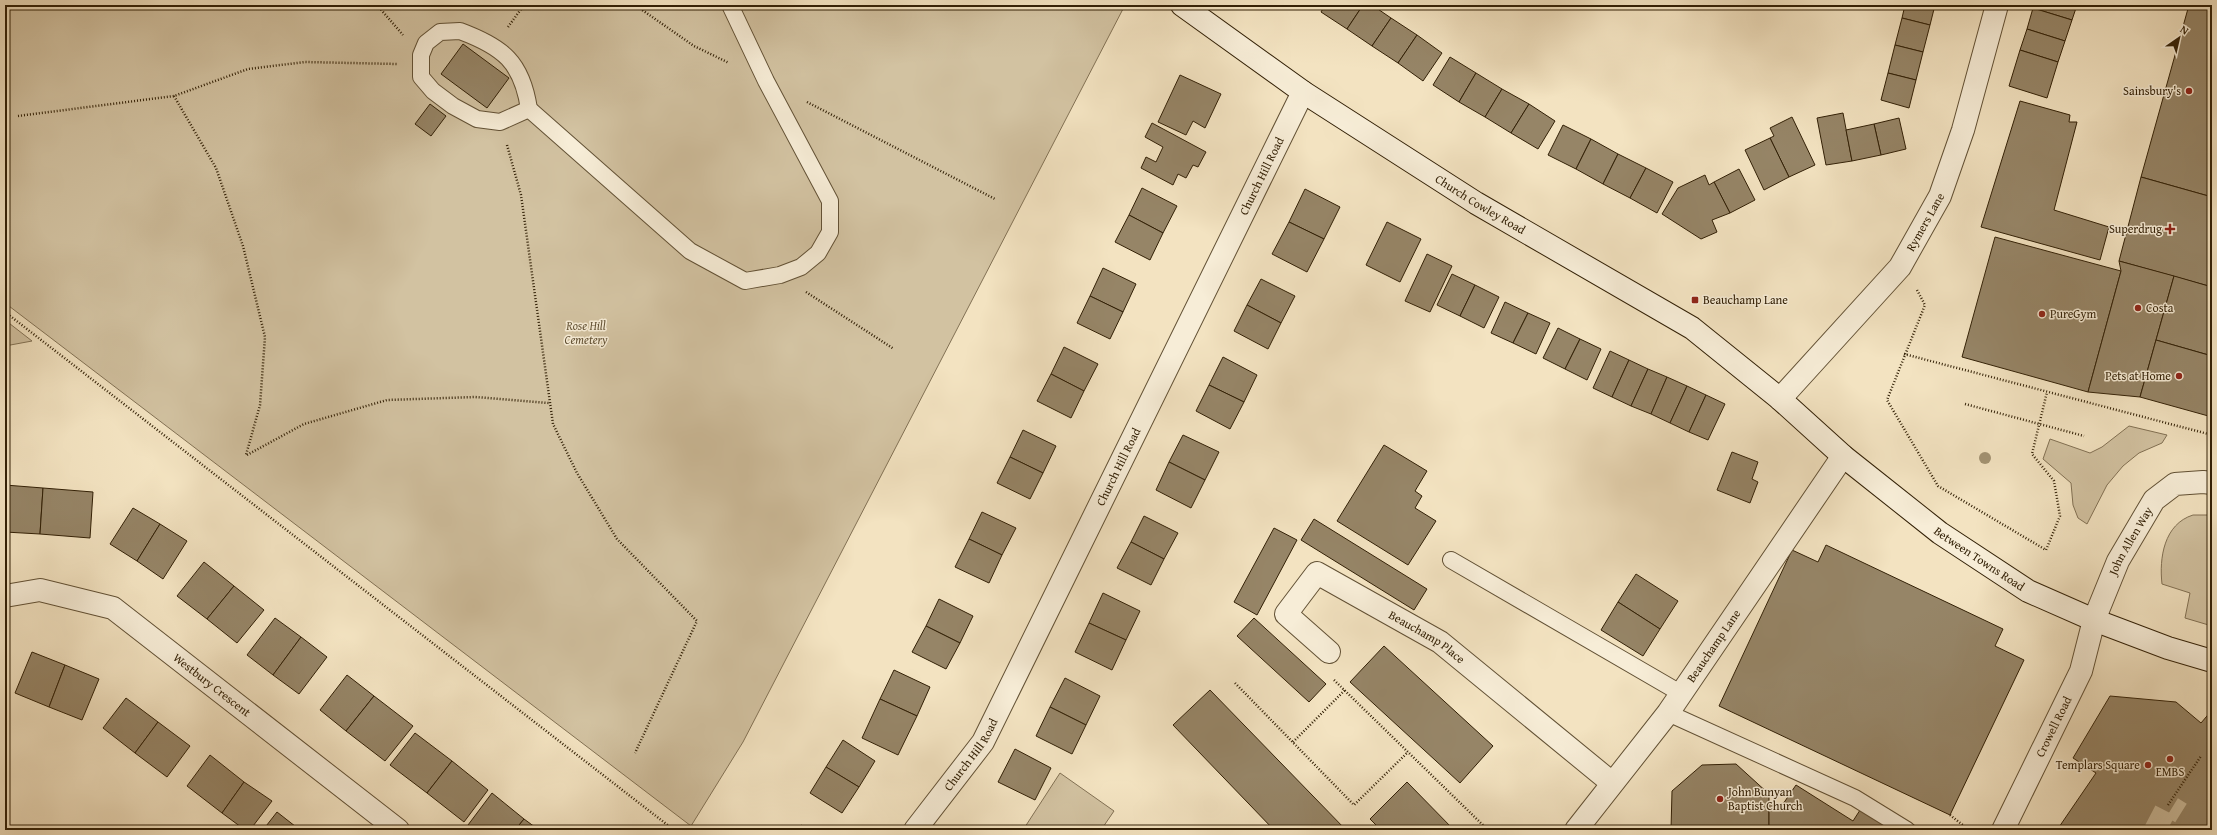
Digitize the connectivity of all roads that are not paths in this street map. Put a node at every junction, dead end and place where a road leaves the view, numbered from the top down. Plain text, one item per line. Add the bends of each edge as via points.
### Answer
1 (730, 5) edge
2 (1182, 5) edge
3 (1997, 5) edge
4 (1303, 92) junction
5 (529, 108) junction
6 (1780, 399) junction
7 (1843, 456) junction
8 (2212, 483) edge
9 (1451, 560) dead end
10 (5, 596) edge
11 (2094, 620) junction
12 (1329, 652) road end
13 (2212, 660) edge
14 (1682, 694) junction
15 (1668, 713) junction
16 (1612, 783) junction
17 (398, 830) edge
18 (915, 830) edge
19 (1576, 830) edge
20 (1907, 830) edge
21 (2003, 830) edge

1 - 5 lane via 766,81 830,201 830,232 818,253 801,267 780,275 745,281 690,251
2 - 4 street, Church Cowley Road
3 - 6 street, Rymers Lane via 1963,130 1940,196 1900,267
4 - 6 street, Church Cowley Road via 1476,203 1692,328
4 - 18 street, Church Hill Road via 983,742
5 - 5 lane via 526,85 511,60 485,41 460,31 440,32 426,43 421,55 421,77 433,91 453,106 477,119 500,122
6 - 7 street, Between Towns Road
7 - 11 street, Between Towns Road via 1940,533 2028,591
7 - 14 street, Beauchamp Lane
8 - 11 street, John Allen Way via 2175,484 2154,500 2118,561
9 - 14 lane
10 - 17 street, Westbury Crescent via 40,590 113,608
11 - 13 street, Between Towns Road via 2168,648
11 - 21 street, Crowell Road via 2080,671
12 - 16 street, Beauchamp Place via 1286,614 1317,573 1440,642
14 - 15 street, Beauchamp Lane
15 - 16 street, Beauchamp Lane
15 - 20 lane via 1855,798
16 - 19 street, Beauchamp Lane

